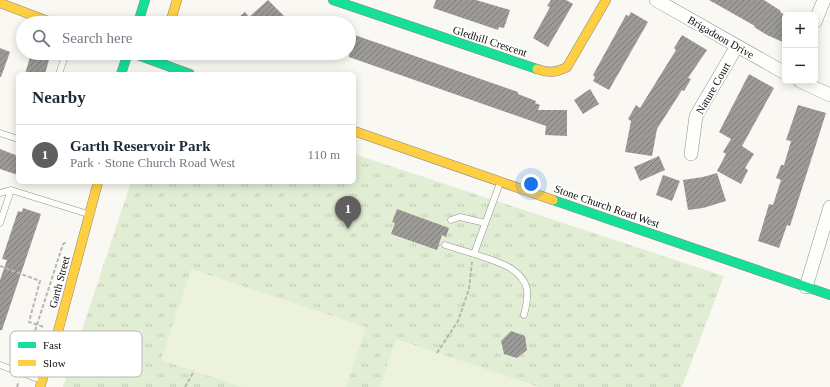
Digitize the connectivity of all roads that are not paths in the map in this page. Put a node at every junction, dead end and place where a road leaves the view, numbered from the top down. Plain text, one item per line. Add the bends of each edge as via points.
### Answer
1 (145, 0) edge
2 (177, 0) edge
3 (333, 0) edge
4 (606, 0) edge
5 (656, 0) edge
6 (824, 0) edge
7 (0, 4) edge
8 (818, 15) edge
9 (33, 16) edge
10 (140, 16) edge
11 (172, 16) edge
12 (737, 46) junction
13 (64, 60) edge
14 (126, 60) edge
15 (150, 60) edge
16 (158, 60) edge
17 (157, 63) junction
18 (782, 71) edge
19 (60, 72) edge
20 (122, 72) edge
21 (155, 72) edge
22 (184, 72) edge
23 (806, 84) edge
24 (830, 95) edge
25 (356, 132) edge
26 (0, 133) edge
27 (16, 138) edge
28 (691, 154) dead end
29 (500, 181) junction
30 (98, 184) edge
31 (11, 190) junction
32 (0, 193) edge
33 (830, 207) edge
34 (90, 214) junction
35 (451, 220) dead end
36 (0, 223) edge
37 (484, 223) junction
38 (445, 245) dead end
39 (473, 257) junction
40 (806, 287) junction
41 (830, 295) edge
42 (524, 315) dead end
43 (58, 331) edge
44 (0, 365) edge
45 (10, 369) edge
46 (28, 377) edge
47 (41, 384) edge

1 - 10 main road
2 - 11 main road
3 - 4 main road, Gledhill Crescent via 540,70 556,73 567,67
5 - 12 street, Brigadoon Drive
6 - 8 street
7 - 9 main road
12 - 18 street, Brigadoon Drive
12 - 28 street, Nature Court via 696,116
13 - 19 lane
14 - 20 main road
15 - 17 main road
16 - 17 main road
17 - 21 main road
17 - 22 main road
23 - 24 street
25 - 29 main road, Stone Church Road West
26 - 27 lane
29 - 37 lane
29 - 40 main road, Stone Church Road West
30 - 34 main road, Garth Street
31 - 32 lane
31 - 34 lane
31 - 36 lane
33 - 40 street
34 - 43 main road, Garth Street
35 - 37 lane via 460,217
37 - 39 lane
38 - 39 lane
39 - 42 lane via 518,274 527,290
40 - 41 main road, Stone Church Road West
44 - 45 lane
46 - 47 lane

